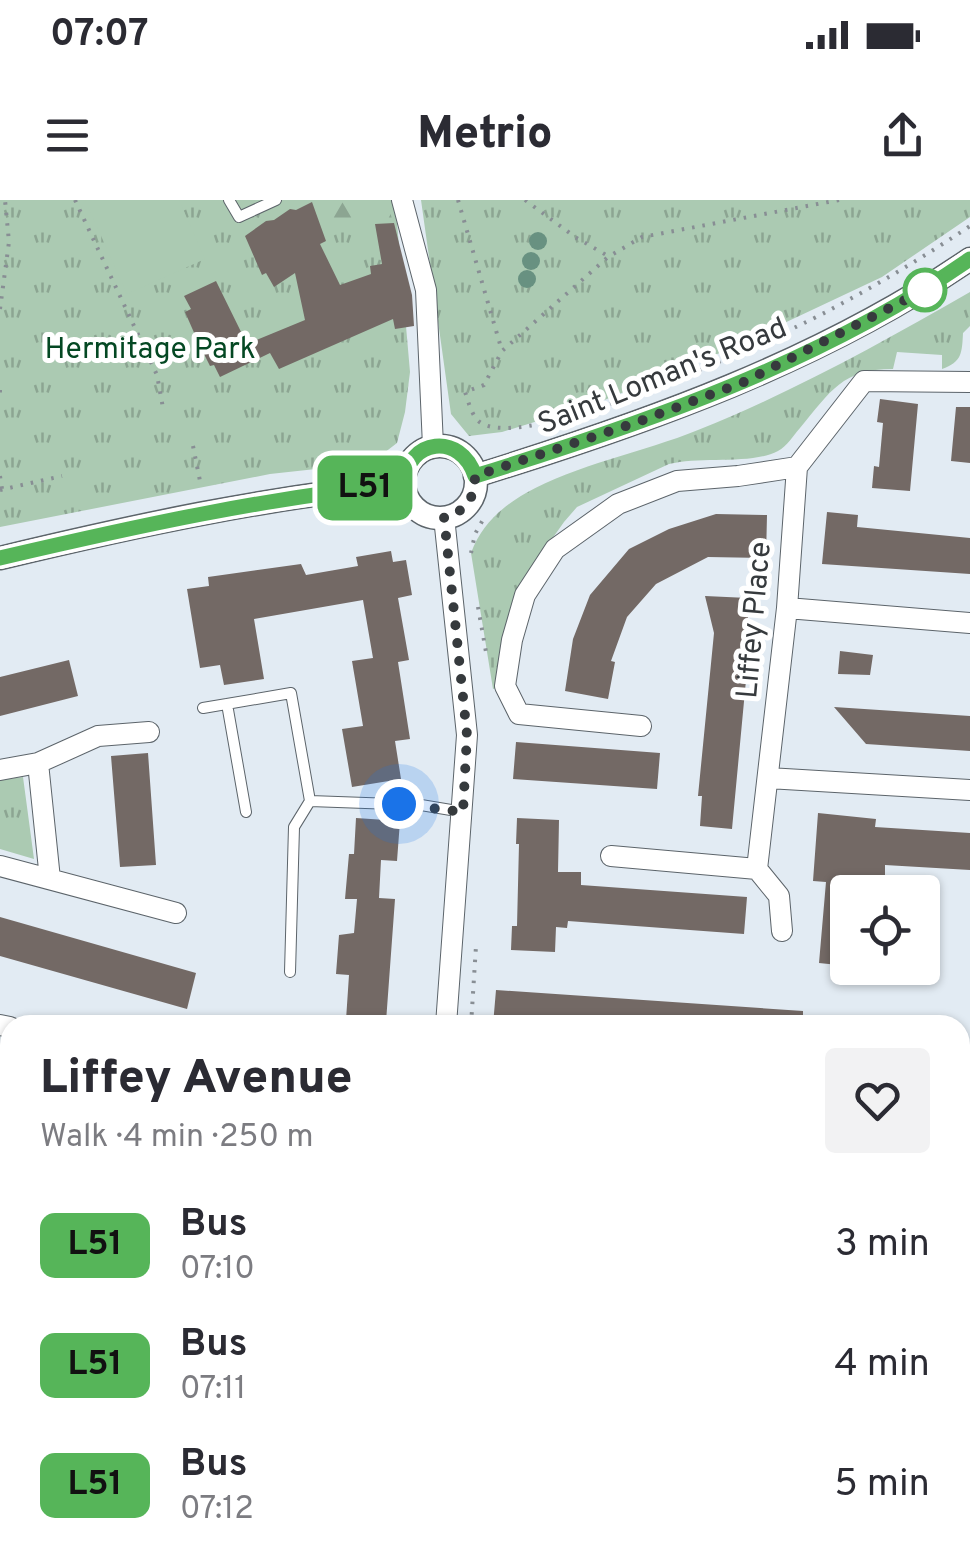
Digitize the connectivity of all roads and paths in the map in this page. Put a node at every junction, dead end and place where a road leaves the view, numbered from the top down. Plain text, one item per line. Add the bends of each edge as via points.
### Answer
1 (4, 200) edge
2 (76, 200) edge
3 (229, 200) edge
4 (276, 200) edge
5 (402, 200) edge
6 (458, 200) edge
7 (525, 200) edge
8 (839, 200) edge
9 (970, 226) edge
10 (608, 256) junction
11 (970, 259) edge
12 (0, 309) edge
13 (502, 351) junction
14 (970, 382) edge
15 (163, 408) dead end
16 (193, 446) dead end
17 (433, 446) junction
18 (797, 467) junction
19 (0, 476) edge
20 (62, 476) dead end
21 (475, 476) junction
22 (404, 484) junction
23 (201, 486) dead end
24 (1, 490) edge
25 (444, 517) junction
26 (0, 558) edge
27 (787, 608) junction
28 (970, 624) edge
29 (227, 704) junction
30 (204, 708) dead end
31 (641, 726) dead end
32 (149, 732) dead end
33 (38, 764) junction
34 (0, 770) edge
35 (768, 778) junction
36 (970, 790) edge
37 (310, 801) junction
38 (246, 812) dead end
39 (463, 812) junction
40 (612, 856) dead end
41 (0, 866) edge
42 (757, 868) junction
43 (50, 879) junction
44 (176, 913) dead end
45 (782, 931) dead end
46 (290, 972) dead end
47 (447, 1015) edge

1 - 12 path via 9,242
2 - 15 path via 157,374
3 - 4 lane via 239,217
5 - 17 street via 426,290
6 - 13 path
7 - 10 path
8 - 10 path via 642,237
9 - 13 path via 822,314 578,415 534,426 487,427 475,419 465,392 484,386
10 - 13 path
11 - 21 street, Saint Loman's Road via 923,292 744,382
14 - 18 street via 864,381
16 - 23 path
17 - 21 street via 456,449
17 - 22 street via 415,456
18 - 27 street, Liffey Place
18 - 31 street via 677,480 618,504 555,550 525,595 506,686 519,714
19 - 24 path
20 - 24 path
21 - 25 street via 465,508
22 - 25 street via 413,506
22 - 26 street via 150,523
25 - 39 street via 467,735
27 - 28 street
27 - 35 street, Liffey Place
29 - 30 lane
29 - 37 lane via 291,694
29 - 38 lane
32 - 33 street via 98,736
33 - 34 street
33 - 43 street
35 - 36 street
35 - 42 street, Liffey Place
37 - 39 lane
37 - 46 lane via 294,827
39 - 47 street
40 - 42 street
41 - 43 street
42 - 45 street via 779,896
43 - 44 street

